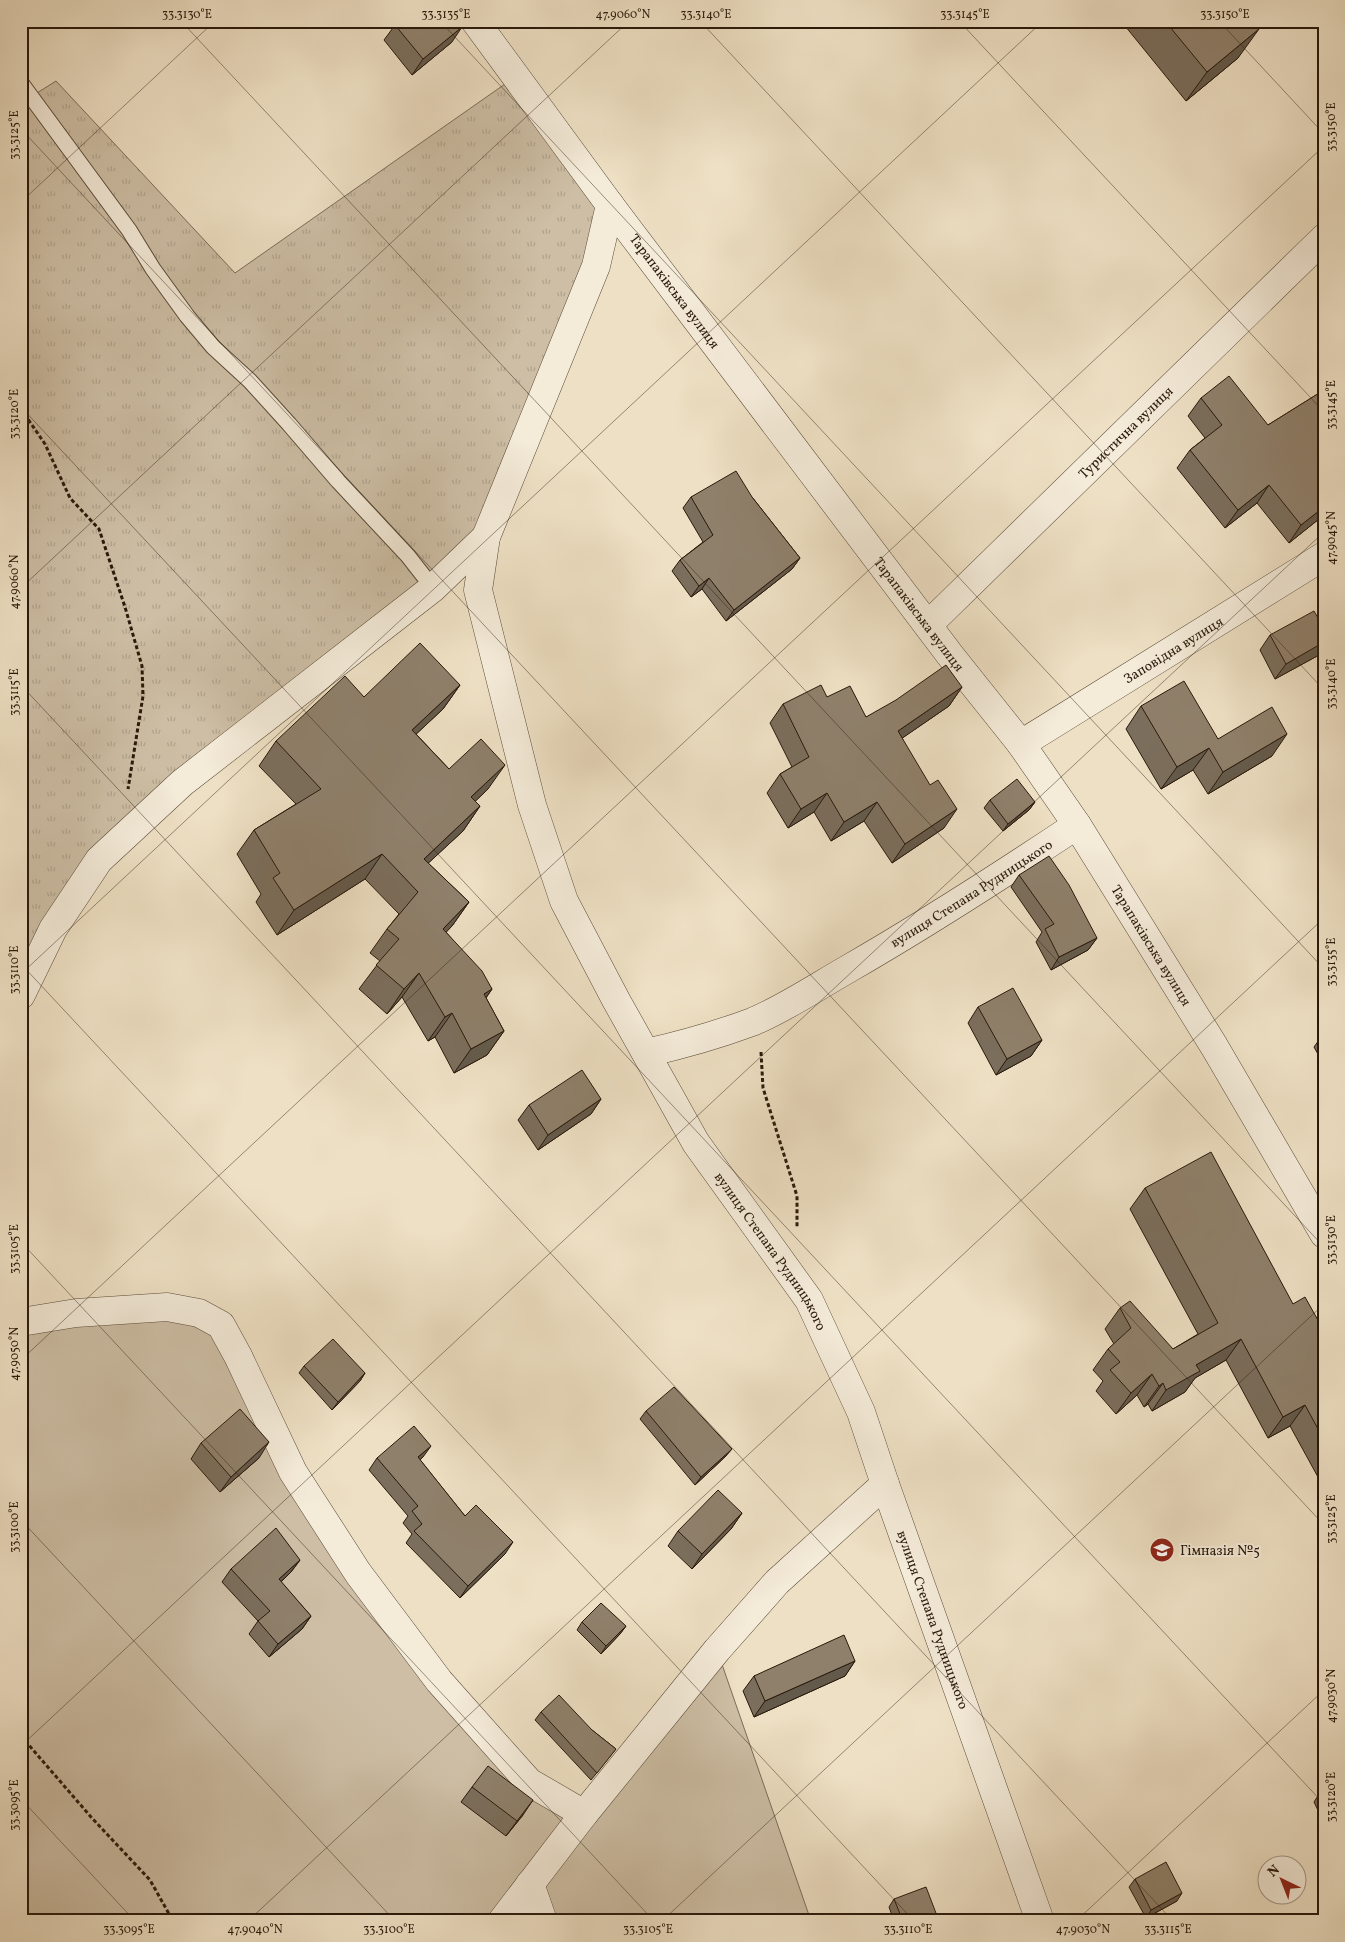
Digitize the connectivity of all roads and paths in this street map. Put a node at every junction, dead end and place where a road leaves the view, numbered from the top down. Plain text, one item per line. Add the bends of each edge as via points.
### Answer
1 (475, 21) edge
2 (21, 83) edge
3 (610, 205) junction
4 (1324, 238) edge
5 (21, 409) edge
6 (486, 537) junction
7 (1324, 556) edge
8 (433, 588) junction
9 (928, 625) junction
10 (1022, 744) junction
11 (1077, 825) junction
12 (124, 837) junction
13 (21, 995) edge
14 (770, 1012) junction
15 (646, 1053) junction
16 (1324, 1234) edge
17 (785, 1267) junction
18 (21, 1322) edge
19 (884, 1484) junction
20 (21, 1736) edge
21 (584, 1814) junction
22 (530, 1884) junction
23 (173, 1921) edge
24 (502, 1921) edge
25 (543, 1921) edge
26 (1040, 1921) edge

1 - 3 street, Тарапаківська вулиця
2 - 8 lane via 129,230 187,316 289,424
3 - 6 street via 596,266
3 - 9 street, Тарапаківська вулиця
4 - 9 street, Туристична вулиця
5 - 12 path via 45,444 70,498 99,529 142,666 143,696
6 - 8 street
6 - 15 street via 478,590 532,805 564,901
7 - 10 street, Заповідна вулиця
8 - 12 street via 182,783
9 - 10 street, Тарапаківська вулиця
10 - 11 street, Тарапаківська вулиця
11 - 14 street, вулиця Степана Рудницького via 885,948
11 - 16 street, Тарапаківська вулиця via 1214,1046
12 - 13 street via 99,860 53,930
14 - 15 street, вулиця Степана Рудницького via 688,1044
14 - 17 path via 761,1038 763,1088 797,1196 797,1233
15 - 17 street, вулиця Степана Рудницького via 696,1143
17 - 19 street, вулиця Степана Рудницького via 809,1300 861,1412
18 - 21 street via 76,1313 167,1307 199,1312 221,1325 293,1472 363,1580 439,1681 529,1782
19 - 21 street via 777,1582 717,1650
19 - 26 street, вулиця Степана Рудницького
20 - 23 path via 150,1880
21 - 22 street
22 - 24 street
22 - 25 street

